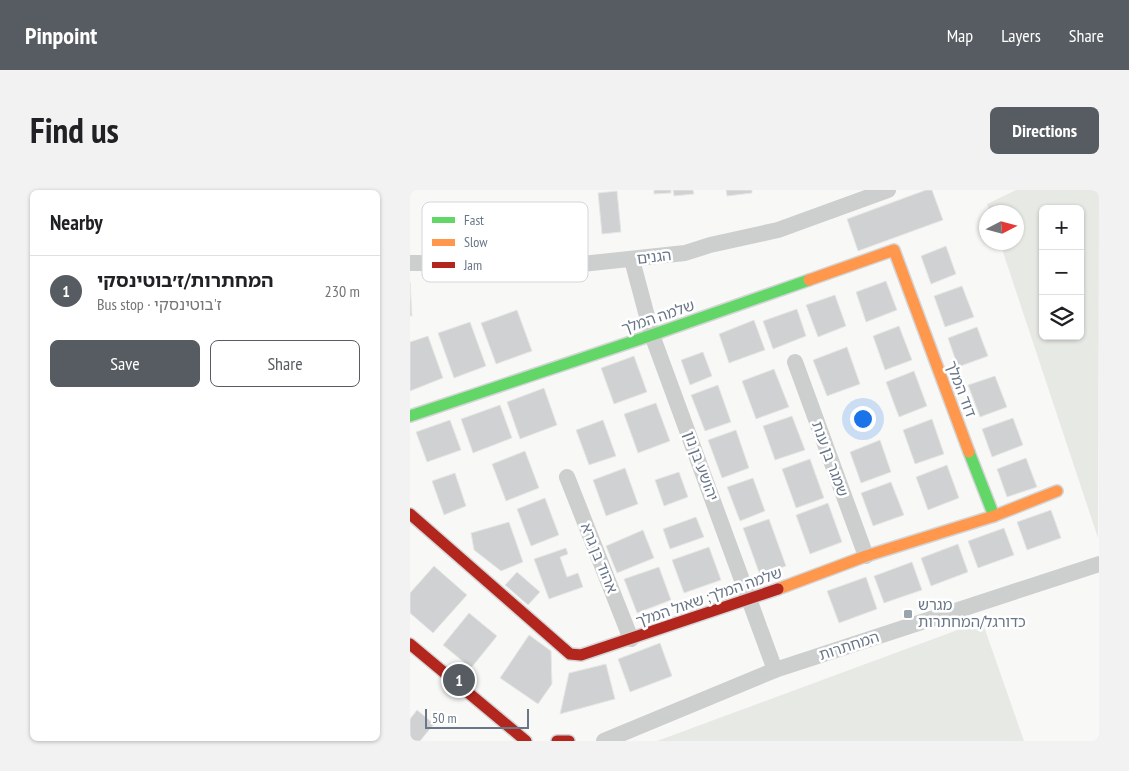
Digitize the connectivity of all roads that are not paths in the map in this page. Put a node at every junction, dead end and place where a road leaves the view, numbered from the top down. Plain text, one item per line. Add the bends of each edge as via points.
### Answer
1 (888, 190) edge
2 (632, 260) junction
3 (588, 264) edge
4 (900, 272) joint
5 (652, 335) junction
6 (795, 362) dead end
7 (410, 416) edge
8 (567, 477) dead end
9 (1057, 491) dead end
10 (410, 514) edge
11 (994, 516) junction
12 (866, 556) junction
13 (1099, 564) edge
14 (750, 600) junction
15 (632, 639) junction
16 (410, 644) edge
17 (775, 670) junction
18 (526, 741) edge
19 (557, 741) edge
20 (569, 741) edge
21 (604, 741) edge

1 - 2 street, הגנים via 778,230 685,253
2 - 3 street, הגנים
2 - 5 street, יהושע בן נון
4 - 5 street, שלמה המלך via 894,250
4 - 11 street, דוד המלך
5 - 7 street, שלמה המלך
5 - 14 street, יהושע בן נון
6 - 12 street, שמגר בן ענת
8 - 15 street, אהוד בן גרא
9 - 11 street, שלמה המלך; שאול המלך
10 - 15 street, שלמה המלך; שאול המלך via 570,654 581,655
11 - 12 street, שלמה המלך; שאול המלך
12 - 14 street, שלמה המלך; שאול המלך
13 - 17 street, המחתרות
14 - 15 street, שלמה המלך; שאול המלך
14 - 17 street, יהושע בן נון
16 - 18 street
17 - 21 street, המחתרות
19 - 20 street

